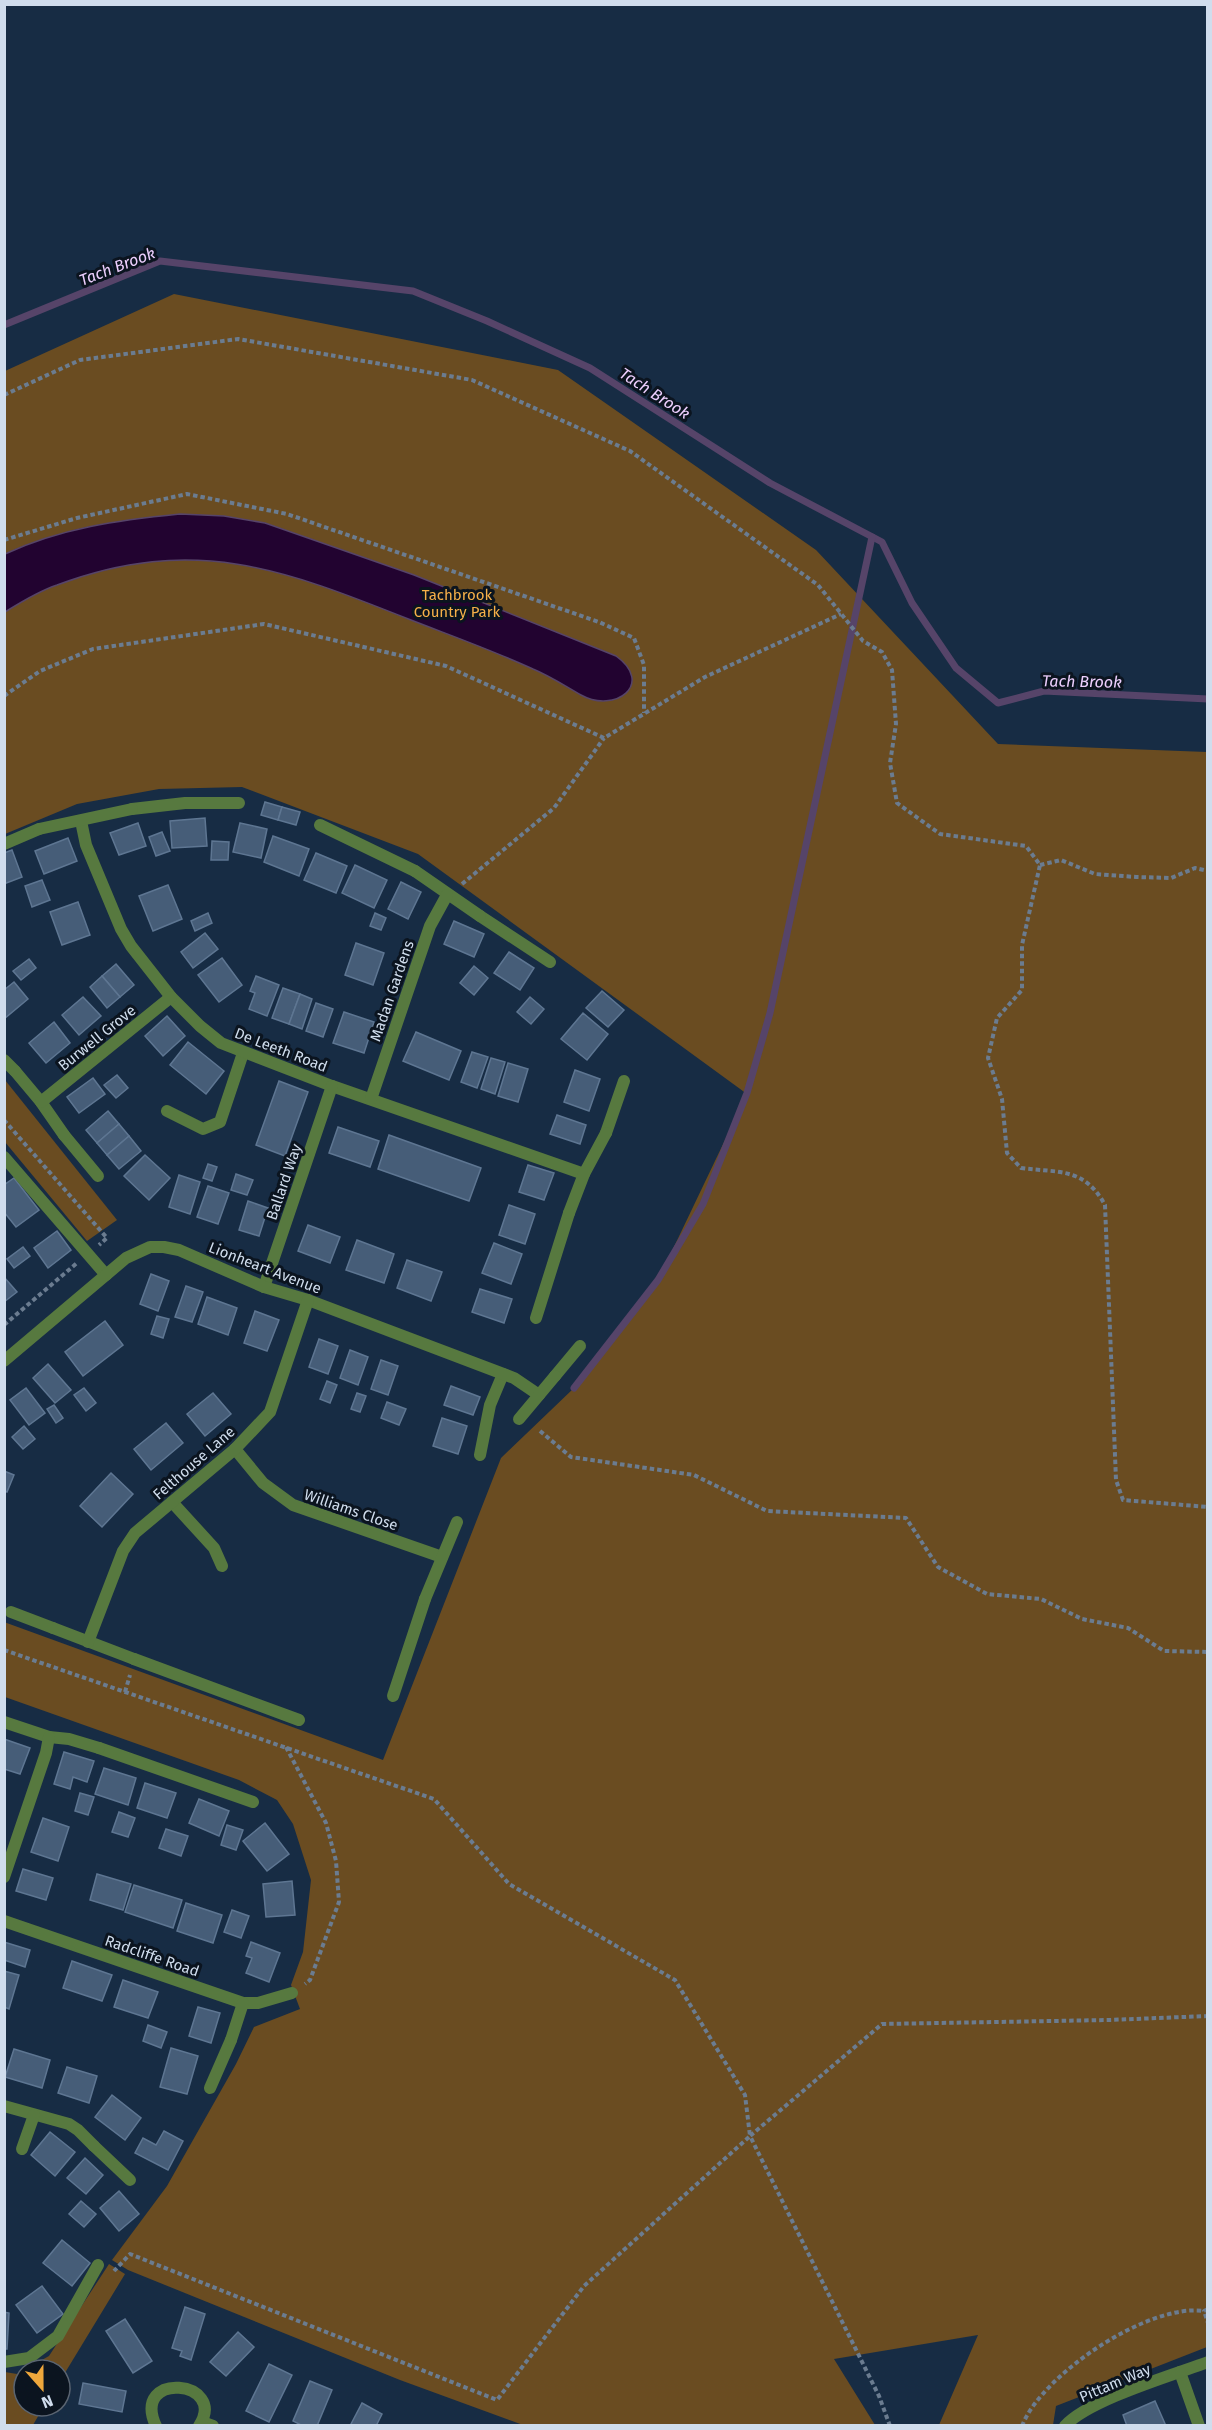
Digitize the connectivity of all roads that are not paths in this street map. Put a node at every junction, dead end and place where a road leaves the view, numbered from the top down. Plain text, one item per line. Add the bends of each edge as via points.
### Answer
1 (239, 804) dead end
2 (81, 821) junction
3 (320, 825) dead end
4 (4, 844) edge
5 (447, 895) junction
6 (550, 962) dead end
7 (171, 997) junction
8 (243, 1053) junction
9 (4, 1060) edge
10 (624, 1081) dead end
11 (332, 1086) junction
12 (371, 1099) junction
13 (41, 1102) junction
14 (167, 1111) dead end
15 (4, 1157) edge
16 (584, 1174) junction
17 (98, 1176) dead end
18 (105, 1275) junction
19 (264, 1287) junction
20 (308, 1300) junction
21 (536, 1318) dead end
22 (580, 1346) dead end
23 (4, 1361) edge
24 (503, 1374) junction
25 (538, 1395) junction
26 (519, 1419) dead end
27 (235, 1449) junction
28 (480, 1455) dead end
29 (172, 1502) junction
30 (457, 1522) dead end
31 (442, 1557) junction
32 (222, 1566) dead end
33 (11, 1612) dead end
34 (88, 1642) junction
35 (393, 1696) dead end
36 (299, 1720) dead end
37 (4, 1722) edge
38 (49, 1737) junction
39 (253, 1802) dead end
40 (4, 1877) edge
41 (4, 1921) edge
42 (292, 1994) road end
43 (243, 2003) junction
44 (210, 2088) dead end
45 (4, 2106) edge
46 (34, 2115) junction
47 (22, 2149) dead end
48 (130, 2180) dead end
49 (98, 2265) dead end
50 (4, 2362) edge
51 (1208, 2362) edge
52 (1180, 2372) junction
53 (205, 2424) edge
54 (156, 2426) edge
55 (1065, 2426) edge
56 (1199, 2426) edge

1 - 2 street via 185,803 132,809
2 - 4 street via 39,829
2 - 7 street, De Leeth Road via 121,929
3 - 5 street via 415,871
5 - 6 street
5 - 12 street, Madan Gardens via 430,926
7 - 8 street, De Leeth Road via 214,1038
7 - 13 street, Burwell Grove
8 - 11 street, De Leeth Road
8 - 14 street via 220,1122 203,1129
9 - 13 street
10 - 16 street via 606,1133
11 - 12 street, De Leeth Road
11 - 19 street, Ballard Way
12 - 16 street, De Leeth Road
13 - 17 street
15 - 18 street
16 - 21 street
18 - 19 street, Lionheart Avenue via 137,1252 164,1247
18 - 23 street, Lionheart Avenue
19 - 20 street, Lionheart Avenue
20 - 24 street, Lionheart Avenue
20 - 27 street, Felthouse Lane via 270,1412
22 - 25 street
24 - 25 street, Lionheart Avenue
24 - 28 street via 490,1405
25 - 26 street
27 - 29 street, Felthouse Lane
27 - 31 street, Williams Close via 263,1483 293,1505
29 - 32 street via 214,1548
29 - 34 street, Felthouse Lane via 135,1533 123,1551
30 - 31 street
31 - 35 street
33 - 34 street
34 - 36 street
37 - 38 street
38 - 39 street via 69,1738
38 - 40 street
41 - 43 street, Radcliffe Road
42 - 43 street, Radcliffe Road
43 - 44 street
45 - 46 street
46 - 47 street
46 - 48 street via 78,2130
49 - 50 street via 58,2336 29,2358
51 - 52 street, Pittam Way
52 - 55 street, Pittam Way via 1110,2398
52 - 56 street
53 - 54 street via 202,2401 195,2392 175,2386 156,2397 152,2418

